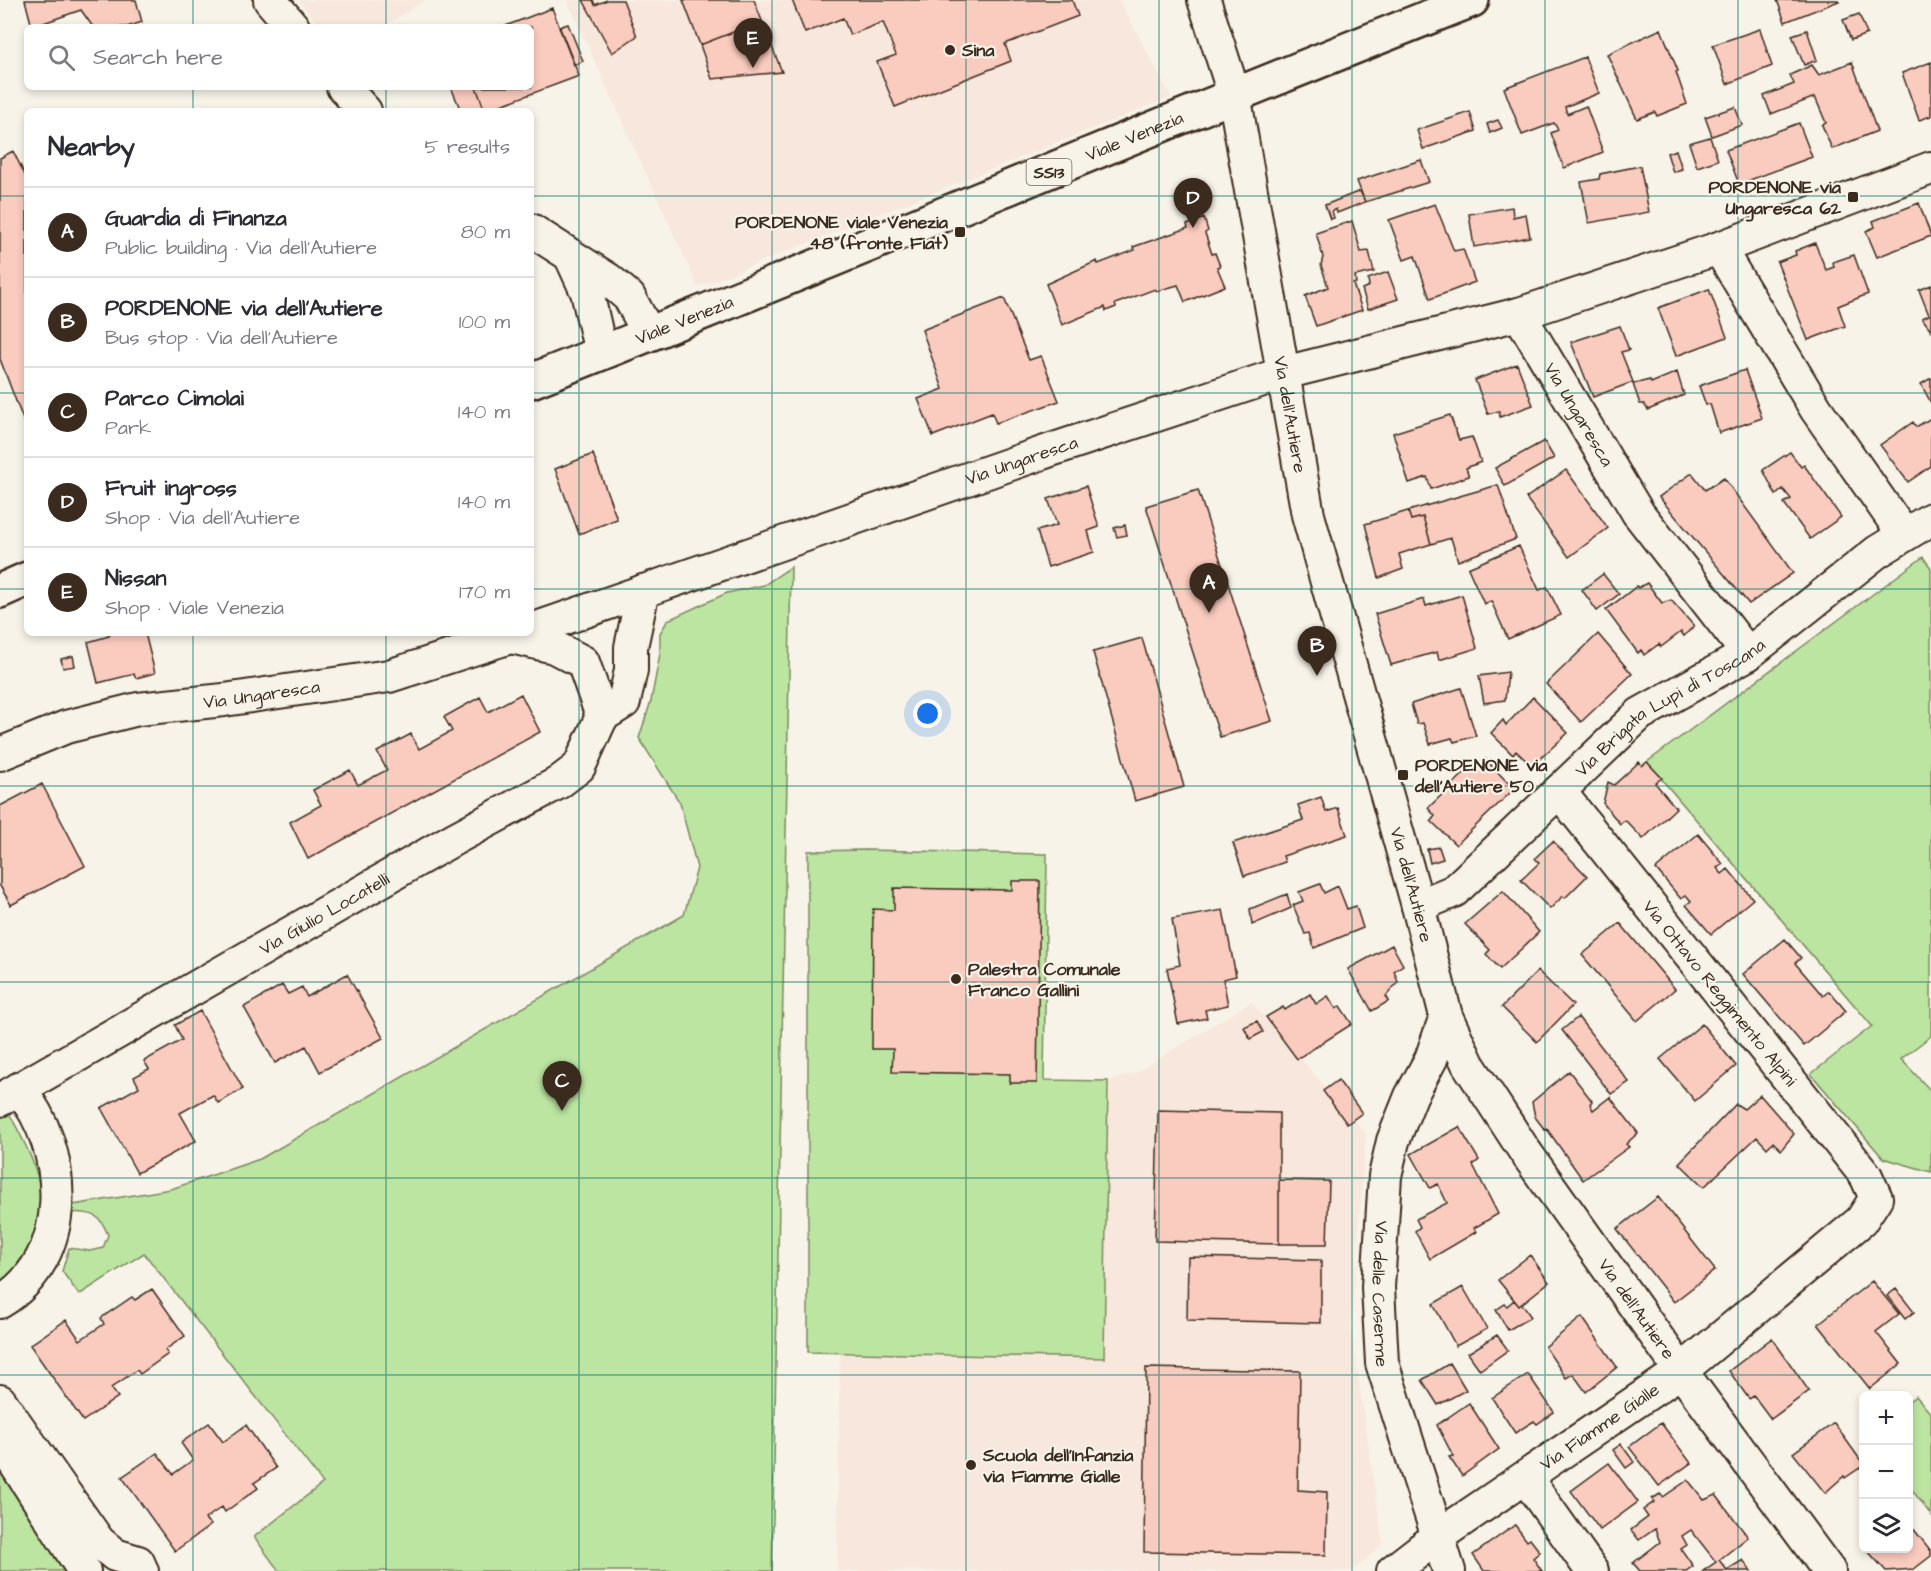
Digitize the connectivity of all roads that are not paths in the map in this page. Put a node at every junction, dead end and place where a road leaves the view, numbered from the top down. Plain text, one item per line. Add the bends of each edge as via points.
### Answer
1 (270, 0) edge
2 (1204, 0) edge
3 (1472, 0) edge
4 (290, 24) edge
5 (347, 90) edge
6 (1234, 94) junction
7 (362, 108) edge
8 (1931, 168) edge
9 (534, 232) edge
10 (1719, 248) junction
11 (572, 257) junction
12 (1519, 314) junction
13 (649, 334) junction
14 (601, 353) junction
15 (1284, 373) junction
16 (534, 380) edge
17 (1931, 519) edge
18 (1904, 535) junction
19 (24, 580) edge
20 (0, 591) edge
21 (643, 591) junction
22 (593, 608) junction
23 (534, 629) edge
24 (513, 636) edge
25 (529, 636) edge
26 (631, 647) junction
27 (1748, 654) junction
28 (583, 662) junction
29 (602, 716) junction
30 (0, 754) edge
31 (1559, 791) junction
32 (1418, 906) junction
33 (1446, 1016) junction
34 (9, 1095) edge
35 (1876, 1198) joint
36 (0, 1302) edge
37 (1681, 1371) junction
38 (0, 1401) edge
39 (0, 1440) edge
40 (1526, 1478) junction
41 (1437, 1537) junction
42 (84, 1571) edge
43 (142, 1571) edge
44 (1393, 1571) edge
45 (1449, 1571) edge
46 (1592, 1571) edge
47 (1829, 1571) edge

1 - 4 street
2 - 6 street, Via dell'Autiere
3 - 6 main road, Viale Venezia / SS13
5 - 7 street
6 - 13 main road, Viale Venezia / SS13 via 874,245
6 - 15 street, Via dell'Autiere
8 - 10 street, Via Ungaresca
9 - 11 street
10 - 12 street, Via Ungaresca
10 - 18 street via 1816,409
11 - 13 street via 629,297
11 - 14 street via 587,292
12 - 15 street, Via Ungaresca
12 - 27 street, Via Ungaresca via 1638,513
13 - 14 main road, Viale Venezia / SS13
14 - 16 main road, Viale Venezia / SS13
15 - 21 street, Via Ungaresca
15 - 32 street, Via dell'Autiere via 1308,515
17 - 18 street, Via Brigata Lupi di Toscana
18 - 27 street, Via Brigata Lupi di Toscana
19 - 20 main road
21 - 22 street, Via Ungaresca
21 - 26 street
22 - 23 street, Via Ungaresca
22 - 26 street
22 - 28 street
24 - 30 street, Via Ungaresca via 389,676 138,709 66,727
25 - 28 street
26 - 29 street via 624,702
27 - 31 street, Via Brigata Lupi di Toscana via 1640,714
28 - 29 street
29 - 34 street, Via Giulio Locatelli via 579,767 558,783
31 - 32 street, Via Brigata Lupi di Toscana via 1454,891
31 - 35 street, Via Ottavo Reggimento Alpini via 1866,1176
32 - 33 street, Via dell'Autiere
33 - 37 street, Via dell'Autiere via 1468,1064 1524,1150
33 - 41 street, Via delle Caserme via 1393,1141 1385,1176 1378,1287 1382,1363
34 - 36 street, Via Giulio Locatelli via 33,1106 52,1154 58,1189 56,1221 43,1257 29,1278
35 - 37 street, Via Fiamme Gialle via 1861,1221
37 - 40 street, Via Fiamme Gialle
37 - 47 street, Via dell'Autiere
38 - 43 street via 99,1542 115,1555 138,1562
39 - 42 street
40 - 41 street, Via Fiamme Gialle
40 - 46 street
41 - 44 street, Via Fiamme Gialle
41 - 45 street, Via delle Caserme

